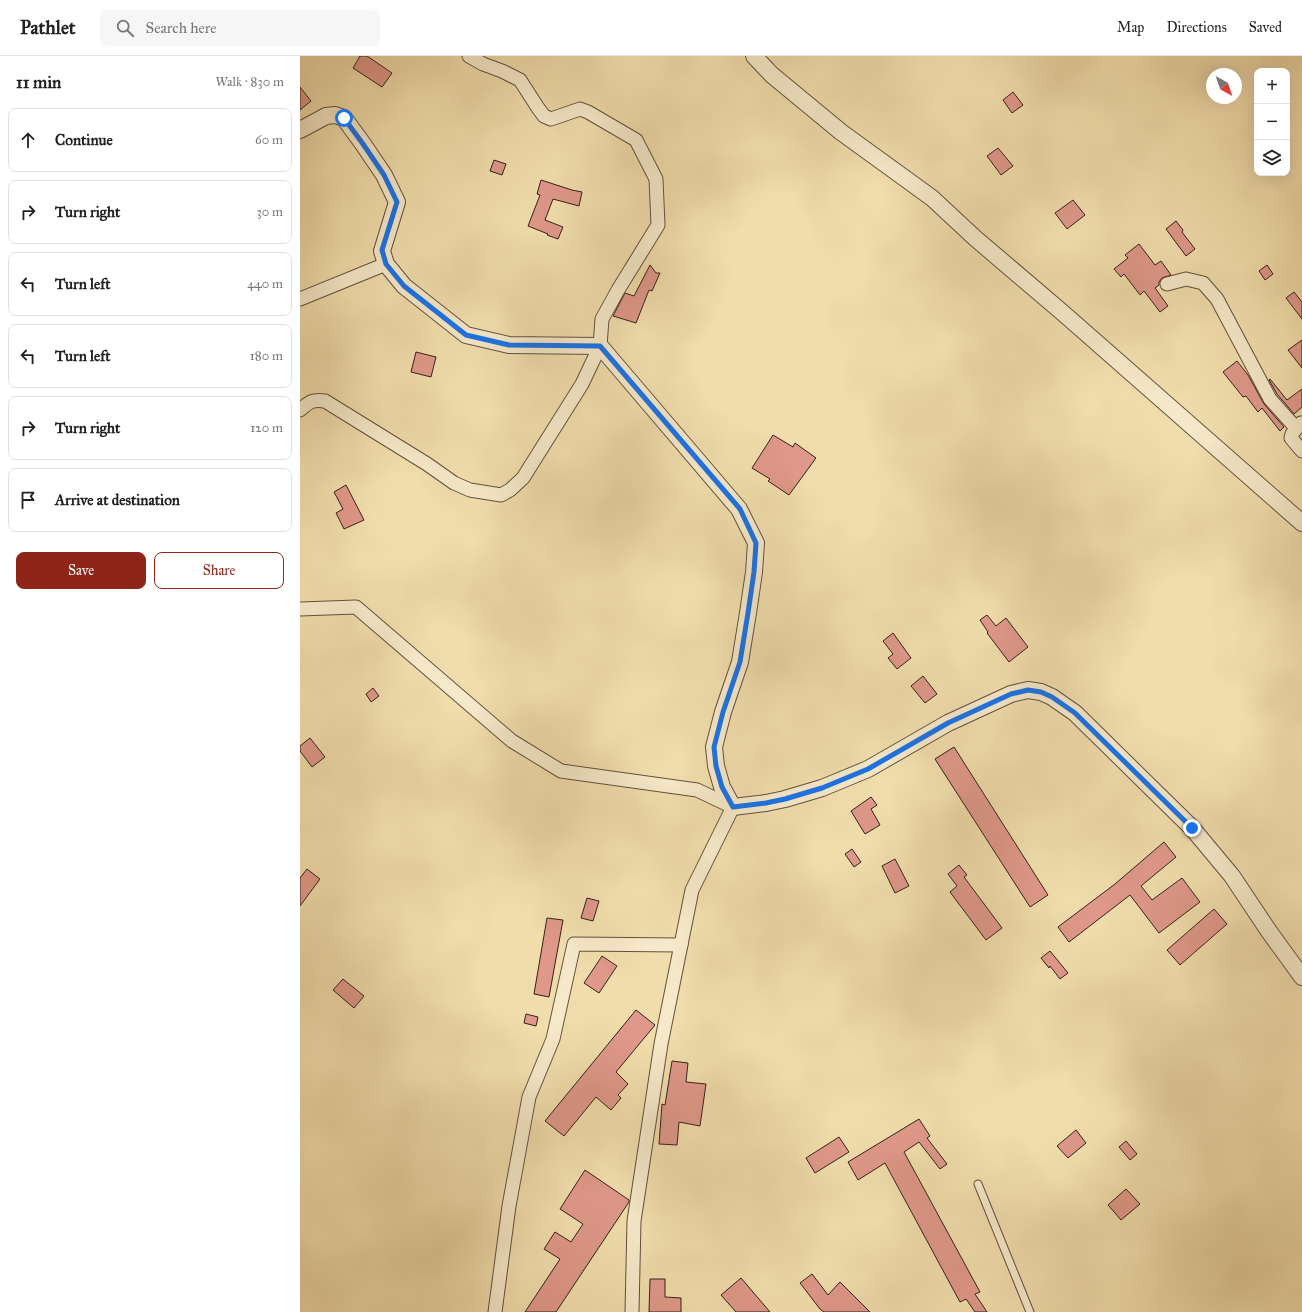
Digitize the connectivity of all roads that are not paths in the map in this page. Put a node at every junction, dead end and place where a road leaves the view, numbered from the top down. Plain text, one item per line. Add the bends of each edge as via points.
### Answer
1 (469, 56) edge
2 (754, 56) edge
3 (300, 130) edge
4 (386, 264) junction
5 (1167, 284) dead end
6 (300, 299) edge
7 (600, 346) junction
8 (300, 410) edge
9 (1299, 425) edge
10 (1302, 451) edge
11 (1302, 523) edge
12 (300, 609) edge
13 (733, 807) junction
14 (681, 945) junction
15 (1302, 977) edge
16 (978, 1184) dead end
17 (495, 1312) edge
18 (632, 1312) edge
19 (1030, 1312) edge

1 - 7 street via 520,80 544,116 551,119 580,109 636,140 656,179 658,225 602,319
2 - 11 street via 772,75 841,132 932,198
3 - 4 street via 326,116 344,118 384,175 397,202 382,250
4 - 6 street
4 - 7 street via 404,286 466,335 509,345
5 - 9 street via 1186,280 1203,283 1217,299 1270,400
7 - 8 street via 582,384 523,478 501,495 470,490 454,483 325,401 311,401
7 - 13 street via 740,509 756,543 740,662 714,747 722,787
9 - 10 street via 1291,438
12 - 13 street via 356,607 512,741 561,771 697,790
13 - 14 street via 692,890
13 - 15 street via 785,799 822,788 868,769 948,723 1011,694 1028,690 1041,692 1075,713 1192,828 1232,876
14 - 17 street via 574,944 553,1039 529,1097 509,1206
14 - 18 street via 661,1044 634,1221
16 - 19 lane

